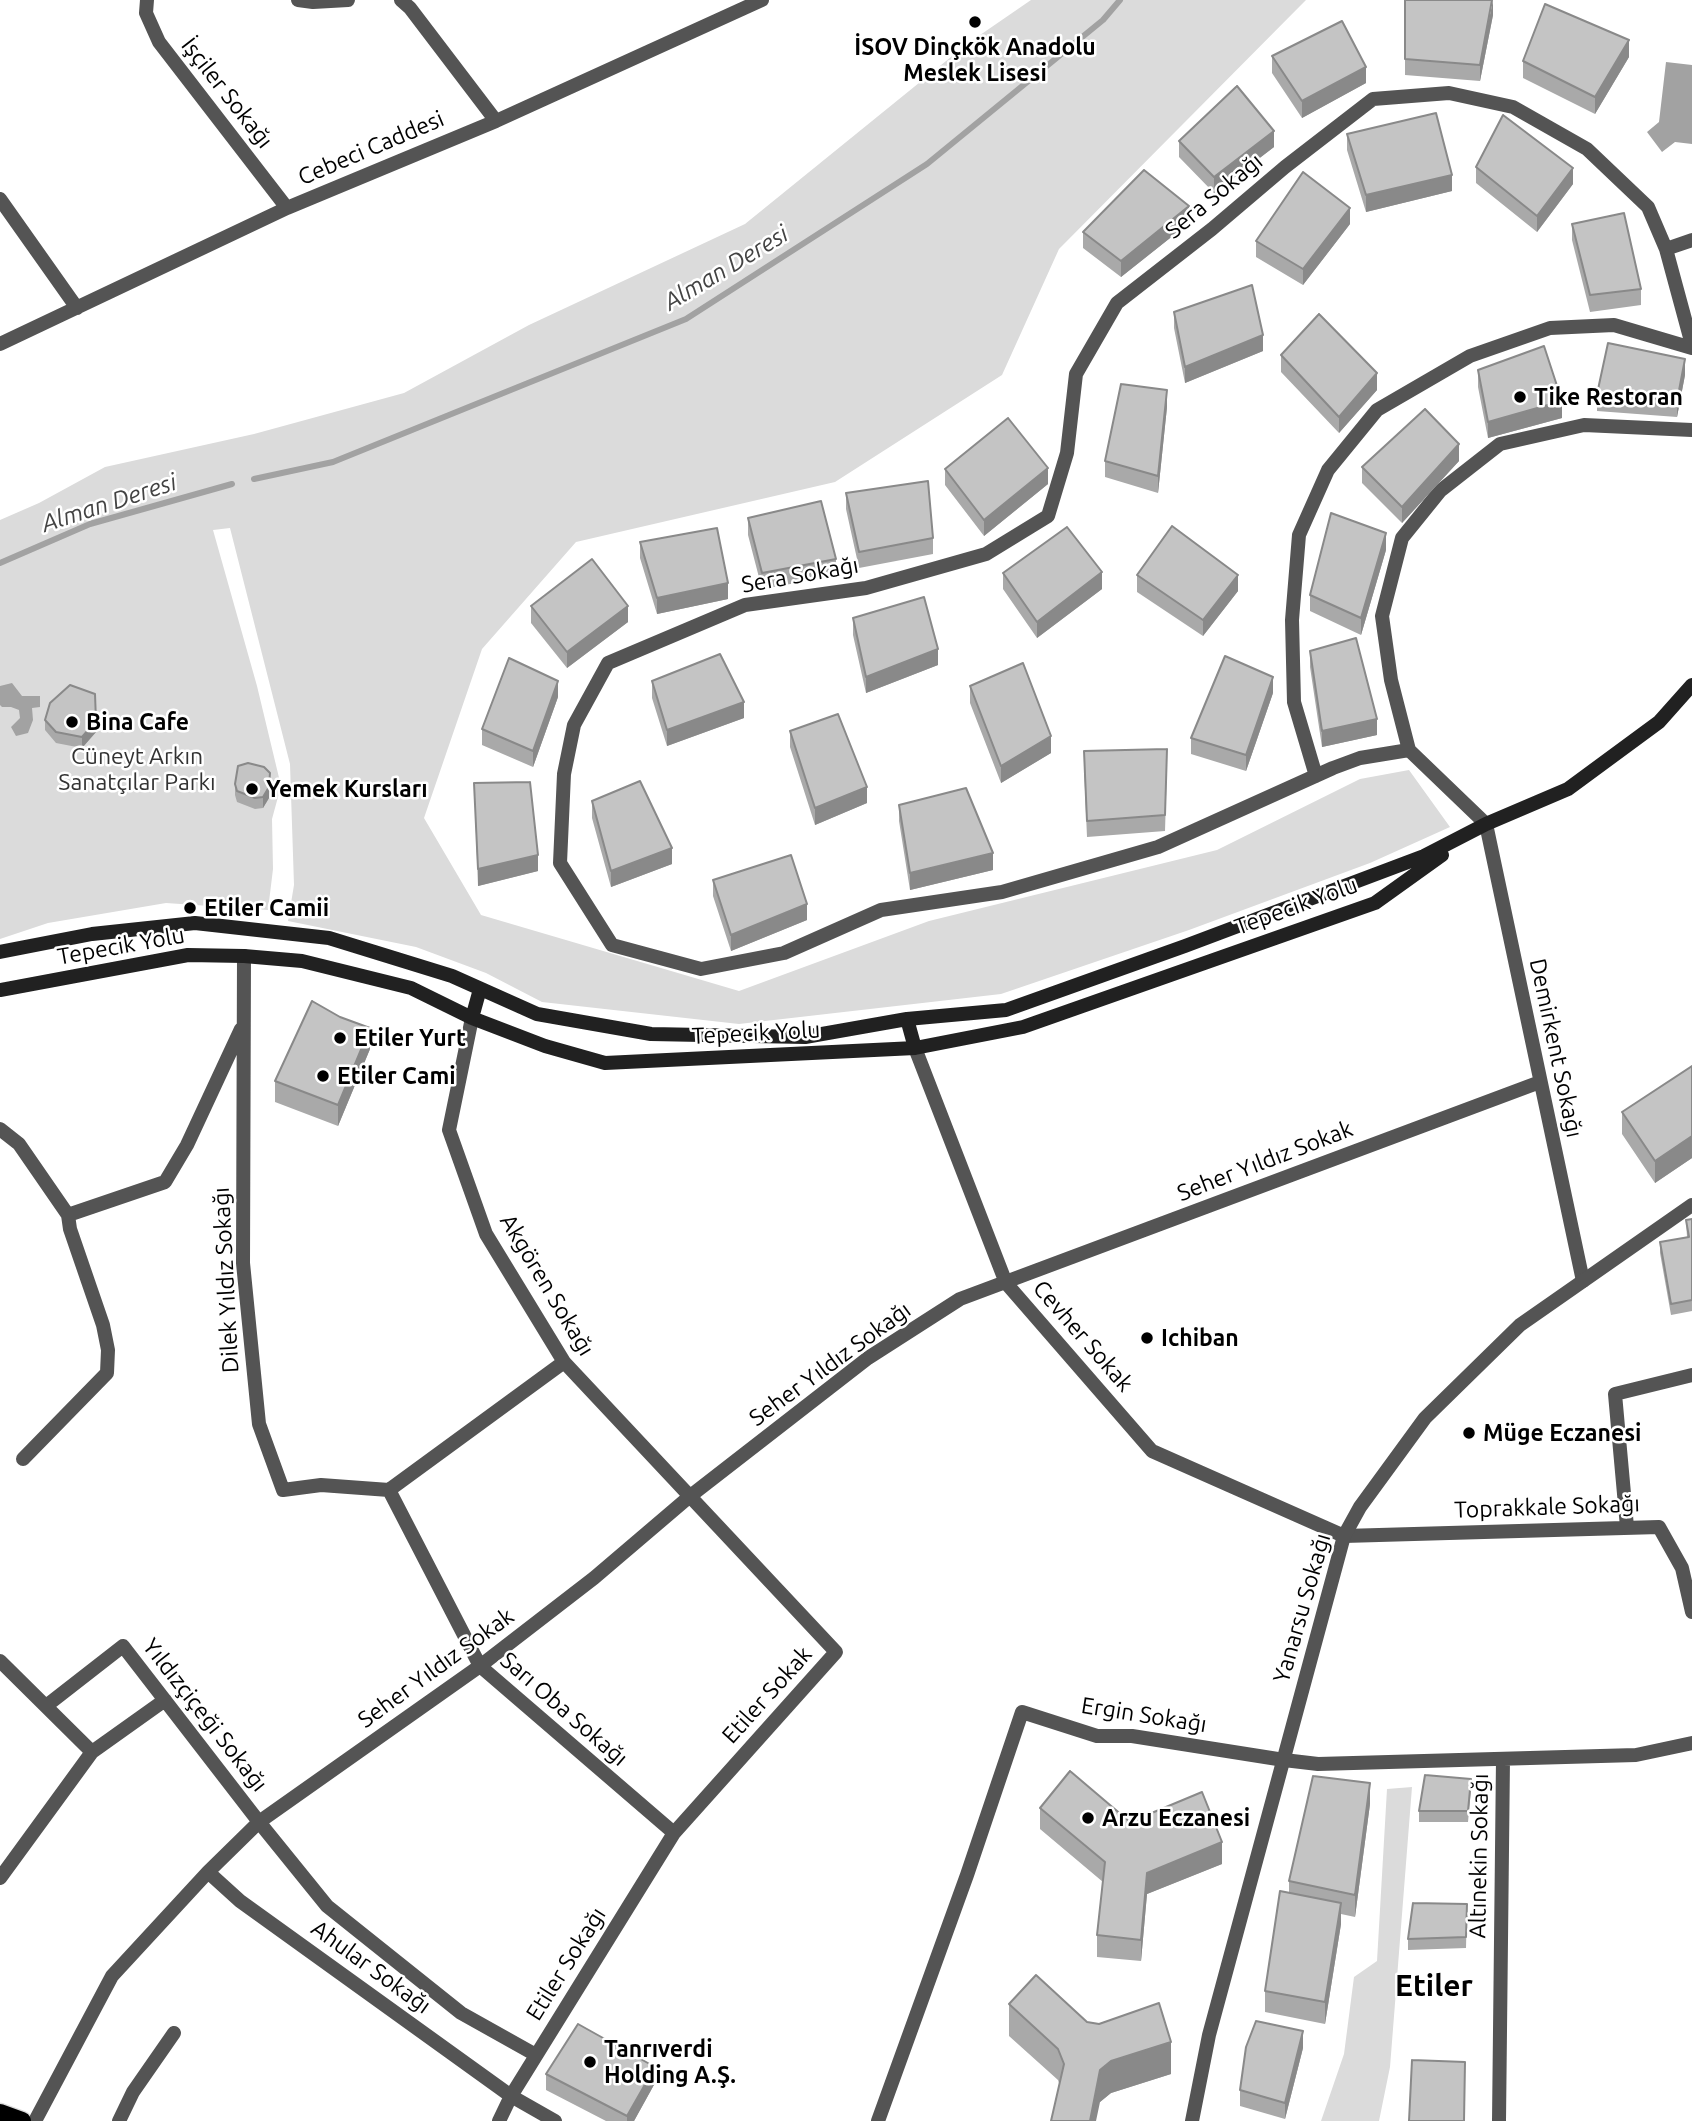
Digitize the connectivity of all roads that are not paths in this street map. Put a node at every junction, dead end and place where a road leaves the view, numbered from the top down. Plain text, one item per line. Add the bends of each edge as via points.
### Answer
1 (147, 0) edge
2 (298, 0) edge
3 (348, 0) edge
4 (401, 0) edge
5 (762, 0) edge
6 (496, 121) junction
7 (0, 199) edge
8 (287, 208) junction
9 (1692, 240) edge
10 (1666, 249) junction
11 (77, 308) junction
12 (0, 344) edge
13 (1692, 346) edge
14 (1692, 430) edge
15 (1692, 688) edge
16 (1409, 750) junction
17 (1316, 776) junction
18 (1486, 824) junction
19 (245, 929) junction
20 (0, 952) edge
21 (244, 956) junction
22 (480, 989) junction
23 (0, 990) edge
24 (472, 1017) junction
25 (908, 1019) junction
26 (243, 1024) junction
27 (915, 1048) junction
28 (1540, 1082) junction
29 (0, 1129) edge
30 (1692, 1205) edge
31 (68, 1215) junction
32 (1583, 1281) junction
33 (1006, 1283) junction
34 (565, 1363) junction
35 (1692, 1375) edge
36 (23, 1460) dead end
37 (388, 1490) junction
38 (689, 1497) junction
39 (1627, 1528) junction
40 (1344, 1536) junction
41 (1692, 1612) edge
42 (0, 1661) edge
43 (480, 1666) junction
44 (165, 1700) junction
45 (46, 1706) junction
46 (1692, 1743) edge
47 (92, 1752) junction
48 (1503, 1759) junction
49 (1283, 1760) junction
50 (259, 1822) junction
51 (674, 1833) junction
52 (208, 1872) junction
53 (0, 1878) edge
54 (174, 2033) dead end
55 (536, 2055) junction
56 (511, 2096) junction
57 (0, 2113) edge
58 (22, 2121) edge
59 (35, 2121) edge
60 (119, 2121) edge
61 (499, 2121) edge
62 (555, 2121) edge
63 (878, 2121) edge
64 (1192, 2121) edge
65 (1499, 2121) edge

1 - 8 street, İşçiler Sokağı via 146,13 159,42
2 - 3 street
4 - 6 street
5 - 6 street, Cebeci Caddesi
6 - 8 street, Cebeci Caddesi
7 - 11 street
8 - 11 street, Cebeci Caddesi
9 - 10 street
10 - 13 street, Sera Sokağı
10 - 17 street, Sera Sokağı via 1648,207 1587,149 1514,107 1449,93 1373,99 1117,303 1076,374 1067,453 1048,516 986,554 866,588 745,606 608,663 574,725 564,774 560,863 612,946 701,969 784,953 881,910 1002,892 1158,847
11 - 12 street, Cebeci Caddesi
13 - 17 street via 1614,325 1550,328 1470,356 1377,410 1328,470 1299,534 1292,620 1294,702
14 - 16 street via 1584,425 1500,444 1440,491 1402,538 1382,616 1391,680
15 - 18 main road, Tepecik Yolu via 1659,722 1568,789
16 - 17 street, Sera Sokağı via 1360,758
16 - 18 street
18 - 25 main road, Tepecik Yolu via 1424,856 1006,1010
18 - 27 main road, Tepecik Yolu via 1375,902 1023,1027
18 - 28 street, Demirkent Sokağı
19 - 20 main road, Tepecik Yolu via 195,923 92,934
19 - 21 main road
19 - 22 main road, Tepecik Yolu via 329,938
21 - 23 main road, Tepecik Yolu via 188,955
21 - 24 main road, Tepecik Yolu via 302,961 411,988
21 - 26 street, Dilek Yıldız Sokağı
22 - 24 main road
22 - 25 main road, Tepecik Yolu via 537,1014 651,1034 805,1037
24 - 27 main road, Tepecik Yolu via 545,1046 605,1063
24 - 34 street, Akgören Sokağı via 449,1130 486,1234
25 - 27 main road
26 - 31 street via 187,1145 164,1182
26 - 37 street, Dilek Yıldız Sokağı via 243,1263 259,1424 283,1490 321,1485
27 - 33 street, Cevher Sokak
28 - 32 street, Demirkent Sokağı
28 - 33 street, Seher Yıldız Sokak
29 - 31 street via 19,1144
30 - 32 street, Yanarsu Sokağı
31 - 36 street via 103,1325 107,1374
32 - 40 street, Yanarsu Sokağı via 1520,1325 1424,1418
33 - 38 street, Seher Yıldız Sokağı via 960,1299 868,1358
33 - 40 street, Cevher Sokak via 1152,1451
34 - 37 street
34 - 38 street, Akgören Sokağı
35 - 39 street via 1615,1394
37 - 43 street, Sarı Oba Sokağı
38 - 43 street, Seher Yıldız Sokak
38 - 51 street, Etiler Sokak via 836,1652
39 - 40 street, Toprakkale Sokağı
39 - 41 street, Toprakkale Sokağı via 1659,1527 1682,1568
40 - 49 street, Yanarsu Sokağı
42 - 45 street
43 - 50 street, Seher Yıldız Sokak
43 - 51 street, Sarı Oba Sokağı
44 - 45 street, Yıldızçiçeği Sokağı via 123,1646
44 - 47 street
44 - 50 street, Yıldızçiçeği Sokağı
45 - 47 street
46 - 48 street, Ergin Sokağı via 1636,1755
47 - 53 street
48 - 49 street, Ergin Sokağı via 1318,1764
48 - 65 street, Altınekin Sokağı
49 - 63 street, Ergin Sokağı via 1132,1735 1097,1735 1022,1712
49 - 64 street, Yanarsu Sokağı via 1209,2035
50 - 52 street, Seher Yıldız Sokak
50 - 55 street, Ahular Sokağı via 327,1906 461,2013
51 - 55 street, Etiler Sokağı
52 - 56 street, Ahular Sokağı via 240,1901
52 - 59 street via 112,1976
54 - 60 street
55 - 56 street, Etiler Sokağı
56 - 61 street, Etiler Sokağı
56 - 62 street, Ahular Sokağı
57 - 58 main road

